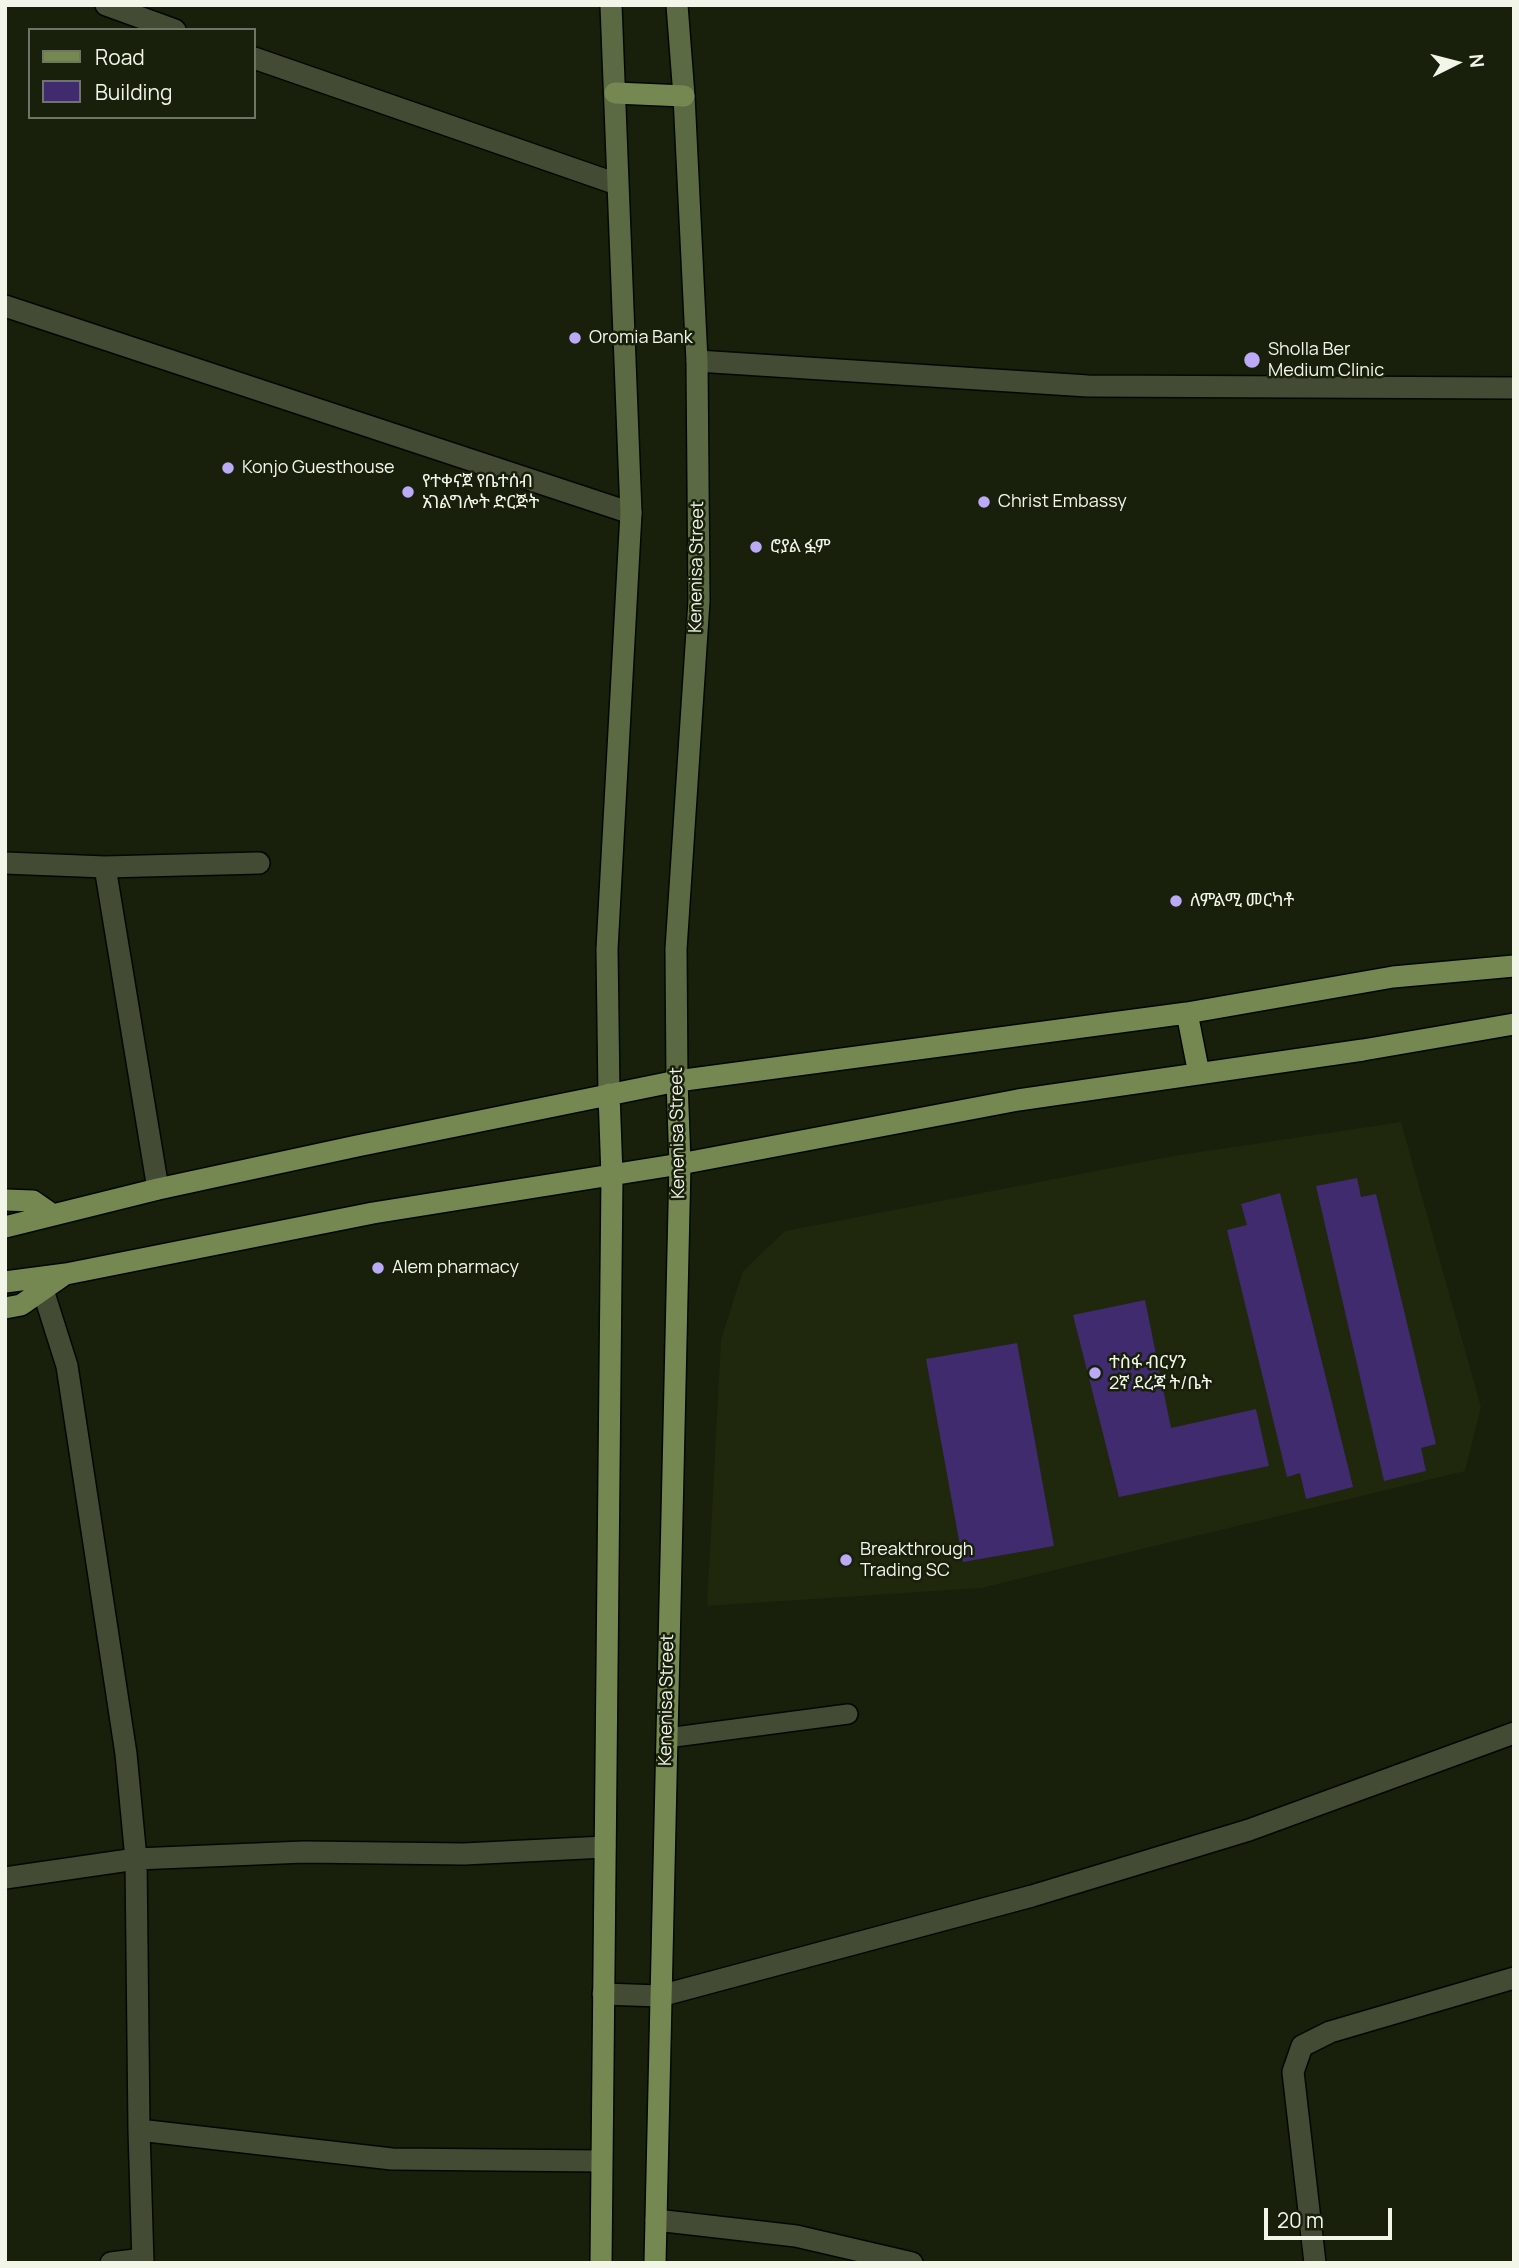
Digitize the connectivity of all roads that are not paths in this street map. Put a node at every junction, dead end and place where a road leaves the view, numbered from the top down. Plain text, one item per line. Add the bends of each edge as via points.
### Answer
1 (106, 5) edge
2 (611, 5) edge
3 (677, 5) edge
4 (169, 28) edge
5 (256, 59) edge
6 (615, 93) junction
7 (684, 96) junction
8 (617, 184) junction
9 (5, 306) edge
10 (697, 361) junction
11 (1514, 388) edge
12 (631, 513) junction
13 (5, 863) edge
14 (259, 863) dead end
15 (105, 867) junction
16 (1514, 966) edge
17 (1187, 1013) junction
18 (1514, 1024) edge
19 (1199, 1074) junction
20 (677, 1081) junction
21 (609, 1094) junction
22 (680, 1164) junction
23 (612, 1176) junction
24 (158, 1189) junction
25 (5, 1200) edge
26 (53, 1215) junction
27 (5, 1227) edge
28 (66, 1274) junction
29 (5, 1282) edge
30 (43, 1290) junction
31 (5, 1308) edge
32 (848, 1714) dead end
33 (1514, 1733) edge
34 (667, 1738) junction
35 (605, 1847) junction
36 (136, 1859) junction
37 (5, 1878) edge
38 (1514, 1978) edge
39 (603, 1994) junction
40 (660, 1996) junction
41 (139, 2130) junction
42 (601, 2161) junction
43 (656, 2220) junction
44 (144, 2261) edge
45 (111, 2263) edge
46 (601, 2263) edge
47 (655, 2263) edge
48 (912, 2263) edge
49 (1315, 2263) edge

1 - 4 street
2 - 6 main road
3 - 7 main road, Kenenisa Street
5 - 8 street
6 - 7 main road
6 - 8 main road
7 - 10 main road, Kenenisa Street
8 - 12 main road
9 - 12 street
10 - 11 street via 1088,386
10 - 20 main road, Kenenisa Street via 699,601 676,949
12 - 21 main road via 607,949
13 - 15 street
14 - 15 street
15 - 24 street
16 - 17 main road via 1393,977
17 - 19 main road
17 - 20 main road
18 - 19 main road
19 - 22 main road via 1018,1100
20 - 21 main road
20 - 22 main road, Kenenisa Street
21 - 23 main road
21 - 24 main road
22 - 23 main road
22 - 34 main road, Kenenisa Street
23 - 28 main road via 373,1213
23 - 35 main road
24 - 26 main road
25 - 26 main road via 33,1201
26 - 27 main road
28 - 29 main road
28 - 30 main road
30 - 31 main road via 21,1305
30 - 36 street via 67,1366 126,1754
32 - 34 lane
33 - 40 street via 1249,1830 1032,1896
34 - 40 main road, Kenenisa Street
35 - 36 street
35 - 39 main road
36 - 37 street
36 - 41 street
38 - 49 street via 1330,2032 1302,2046 1293,2072
39 - 40 street
39 - 42 main road
40 - 43 main road, Kenenisa Street
41 - 42 street via 393,2159
41 - 44 street
42 - 46 main road
43 - 47 main road, Kenenisa Street
43 - 48 street via 796,2236
44 - 45 street

